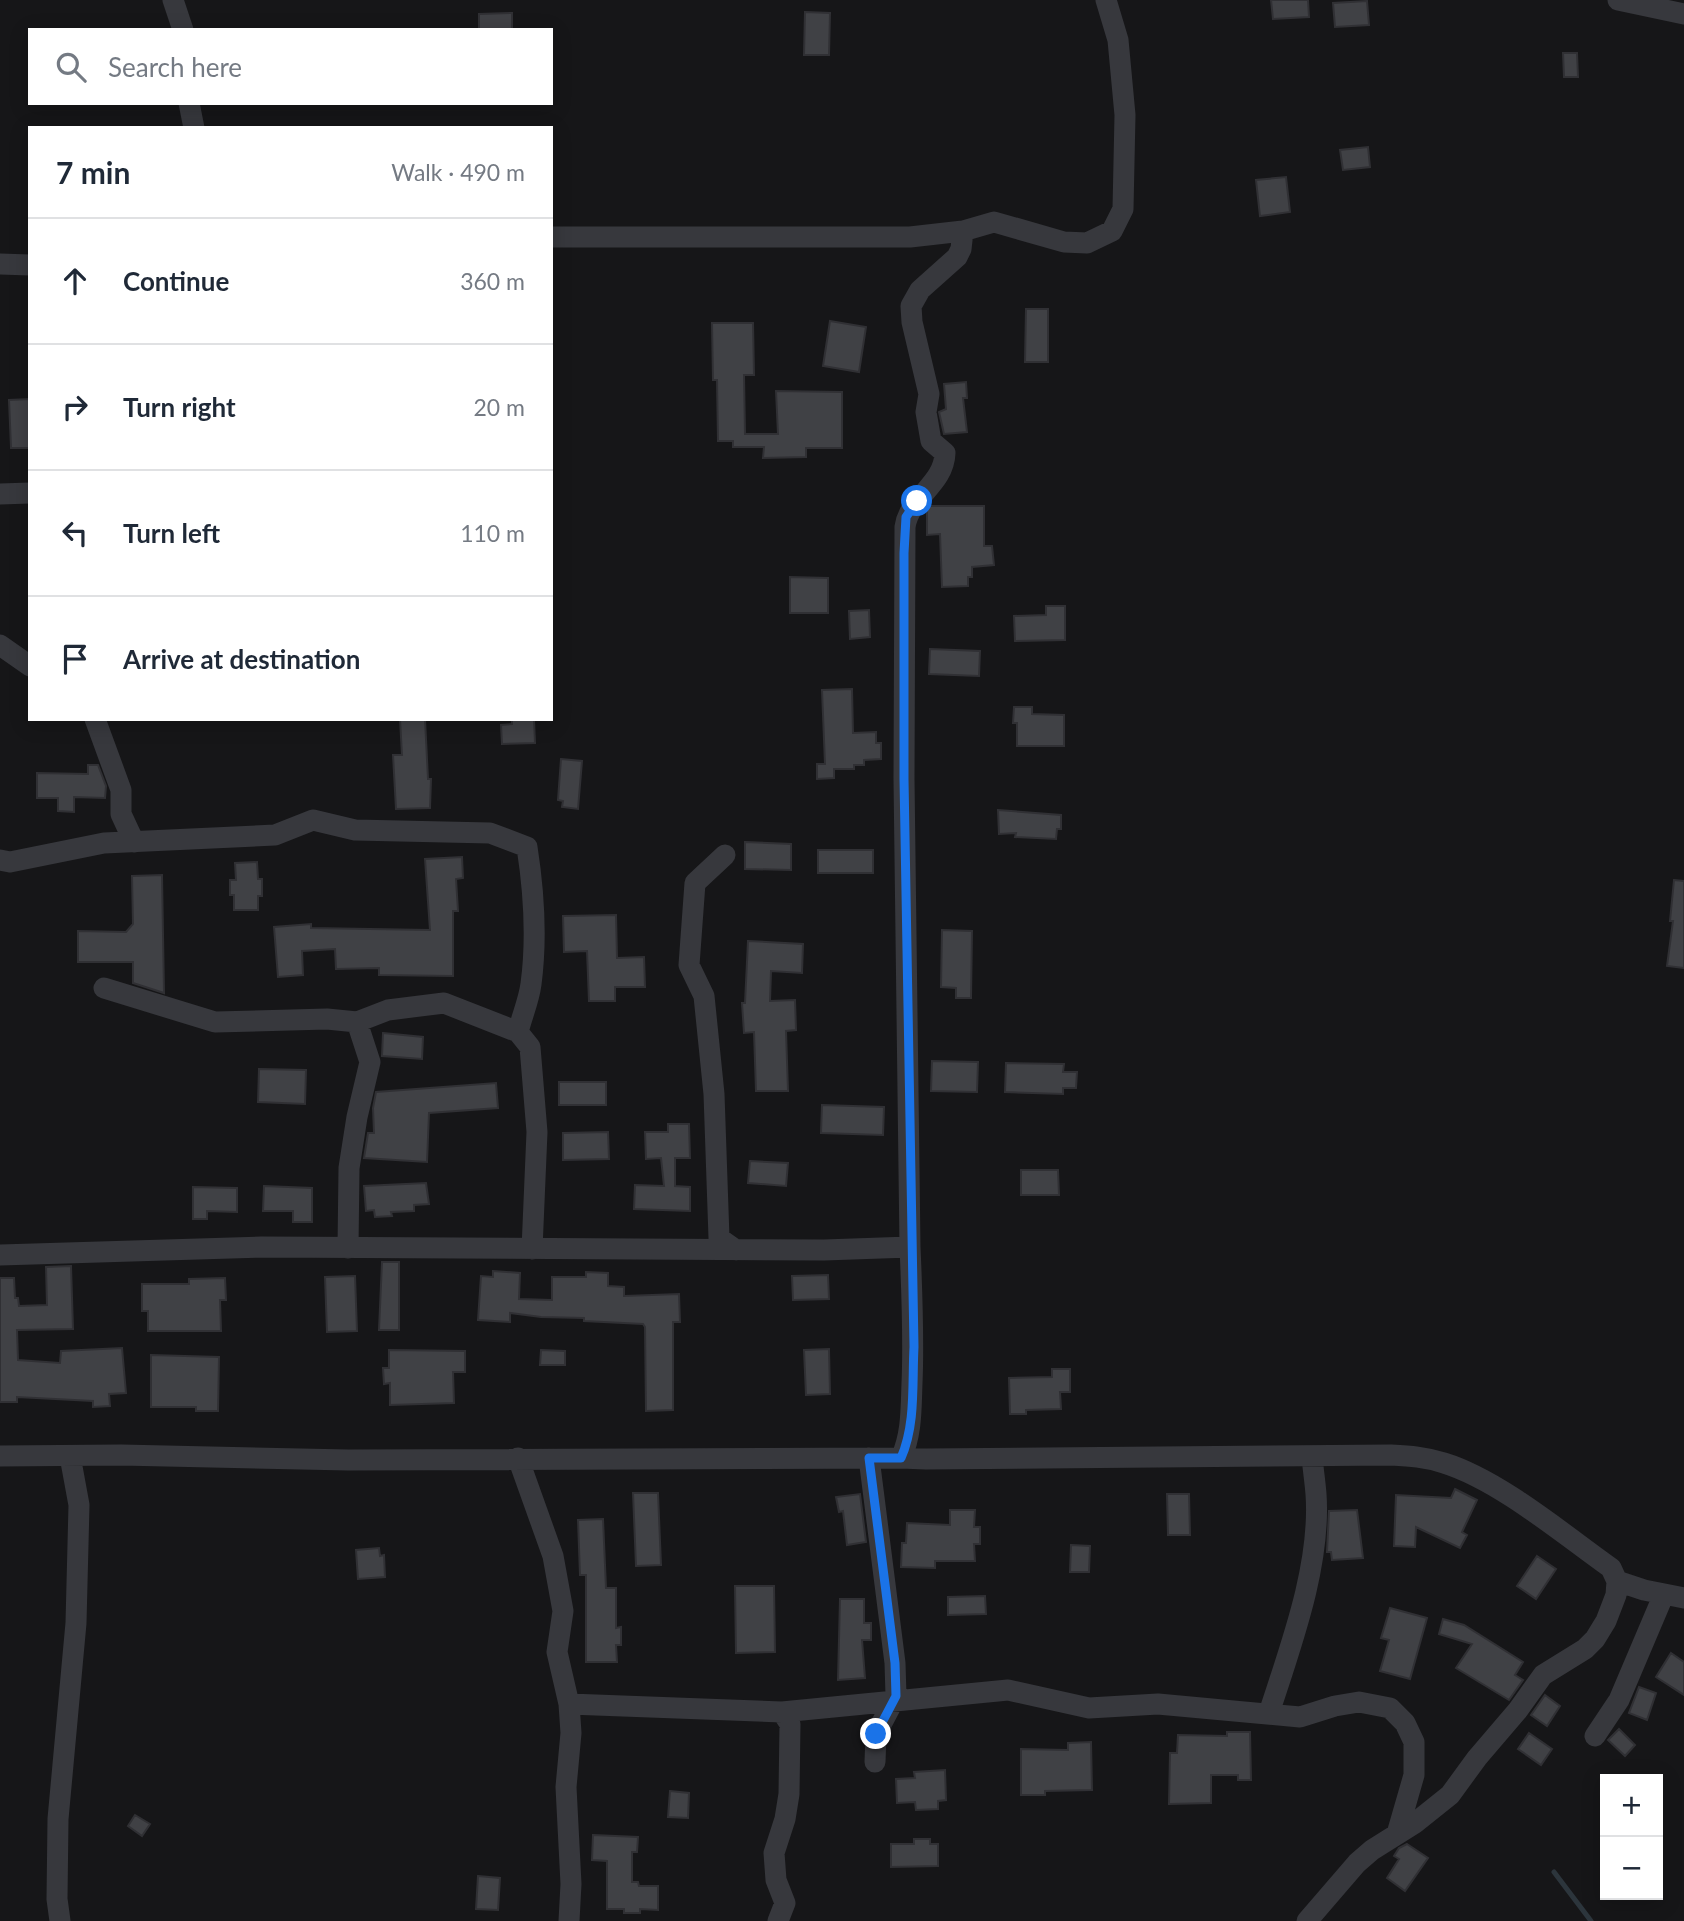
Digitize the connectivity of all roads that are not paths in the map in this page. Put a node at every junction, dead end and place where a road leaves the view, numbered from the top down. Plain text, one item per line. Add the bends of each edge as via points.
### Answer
1 (173, 0) edge
2 (1106, 0) edge
3 (1618, 0) edge
4 (1684, 13) edge
5 (182, 28) edge
6 (189, 105) edge
7 (194, 126) edge
8 (963, 231) junction
9 (553, 237) edge
10 (0, 264) edge
11 (28, 265) edge
12 (28, 492) edge
13 (0, 494) edge
14 (0, 645) edge
15 (28, 665) edge
16 (95, 721) edge
17 (134, 842) junction
18 (725, 855) dead end
19 (0, 860) edge
20 (104, 988) dead end
21 (357, 1022) junction
22 (518, 1032) junction
23 (911, 1247) junction
24 (348, 1248) junction
25 (532, 1249) junction
26 (736, 1250) junction
27 (0, 1255) edge
28 (0, 1456) edge
29 (70, 1456) junction
30 (1312, 1456) junction
31 (518, 1458) junction
32 (869, 1458) junction
33 (901, 1458) junction
34 (1617, 1580) junction
35 (1674, 1596) edge
36 (895, 1700) junction
37 (569, 1704) junction
38 (782, 1712) junction
39 (1269, 1713) junction
40 (1595, 1736) dead end
41 (875, 1762) dead end
42 (1397, 1834) junction
43 (60, 1921) edge
44 (569, 1921) edge
45 (778, 1921) edge
46 (1307, 1921) edge

1 - 5 street
2 - 8 street via 1118,40 1125,116 1119,221 1112,231 1087,243 1054,240 994,222
3 - 4 street
6 - 7 street
8 - 9 street via 910,237
8 - 23 street via 957,257 920,290 911,306 929,394 926,412 931,441 945,453 945,464 906,517 905,527
10 - 11 street
12 - 13 street
14 - 15 street
16 - 17 street via 121,790 121,814
17 - 19 street
17 - 22 street via 275,835 313,820 355,830 490,833 527,847 534,937 531,986
18 - 26 street via 695,883 689,965 704,996 714,1094 719,1238
20 - 21 street via 215,1022
21 - 22 street via 388,1010 444,1003
21 - 24 street via 370,1062 349,1168
22 - 25 street via 530,1047 537,1132
23 - 26 street
23 - 33 street via 911,1418
24 - 25 street
24 - 27 street
25 - 26 street
28 - 29 street
29 - 31 street
29 - 43 street via 79,1505 78,1558 58,1819
30 - 33 street
30 - 34 street via 1410,1456 1445,1463 1489,1483 1611,1568
30 - 39 street via 1316,1496 1312,1559
31 - 32 street
31 - 37 street via 553,1556 563,1611 557,1652
32 - 33 street
32 - 36 street via 895,1663
34 - 35 street
34 - 42 street via 1616,1595 1595,1639 1543,1675 1450,1795
35 - 40 street
36 - 38 street
36 - 39 street via 1008,1690 1089,1708 1158,1704
36 - 41 street via 876,1734
37 - 38 street
37 - 44 street
38 - 45 street via 790,1724 789,1794 774,1853 776,1880 785,1903
39 - 42 street via 1300,1717 1359,1702 1390,1708 1405,1723 1413,1742 1414,1774
42 - 46 street via 1357,1863

